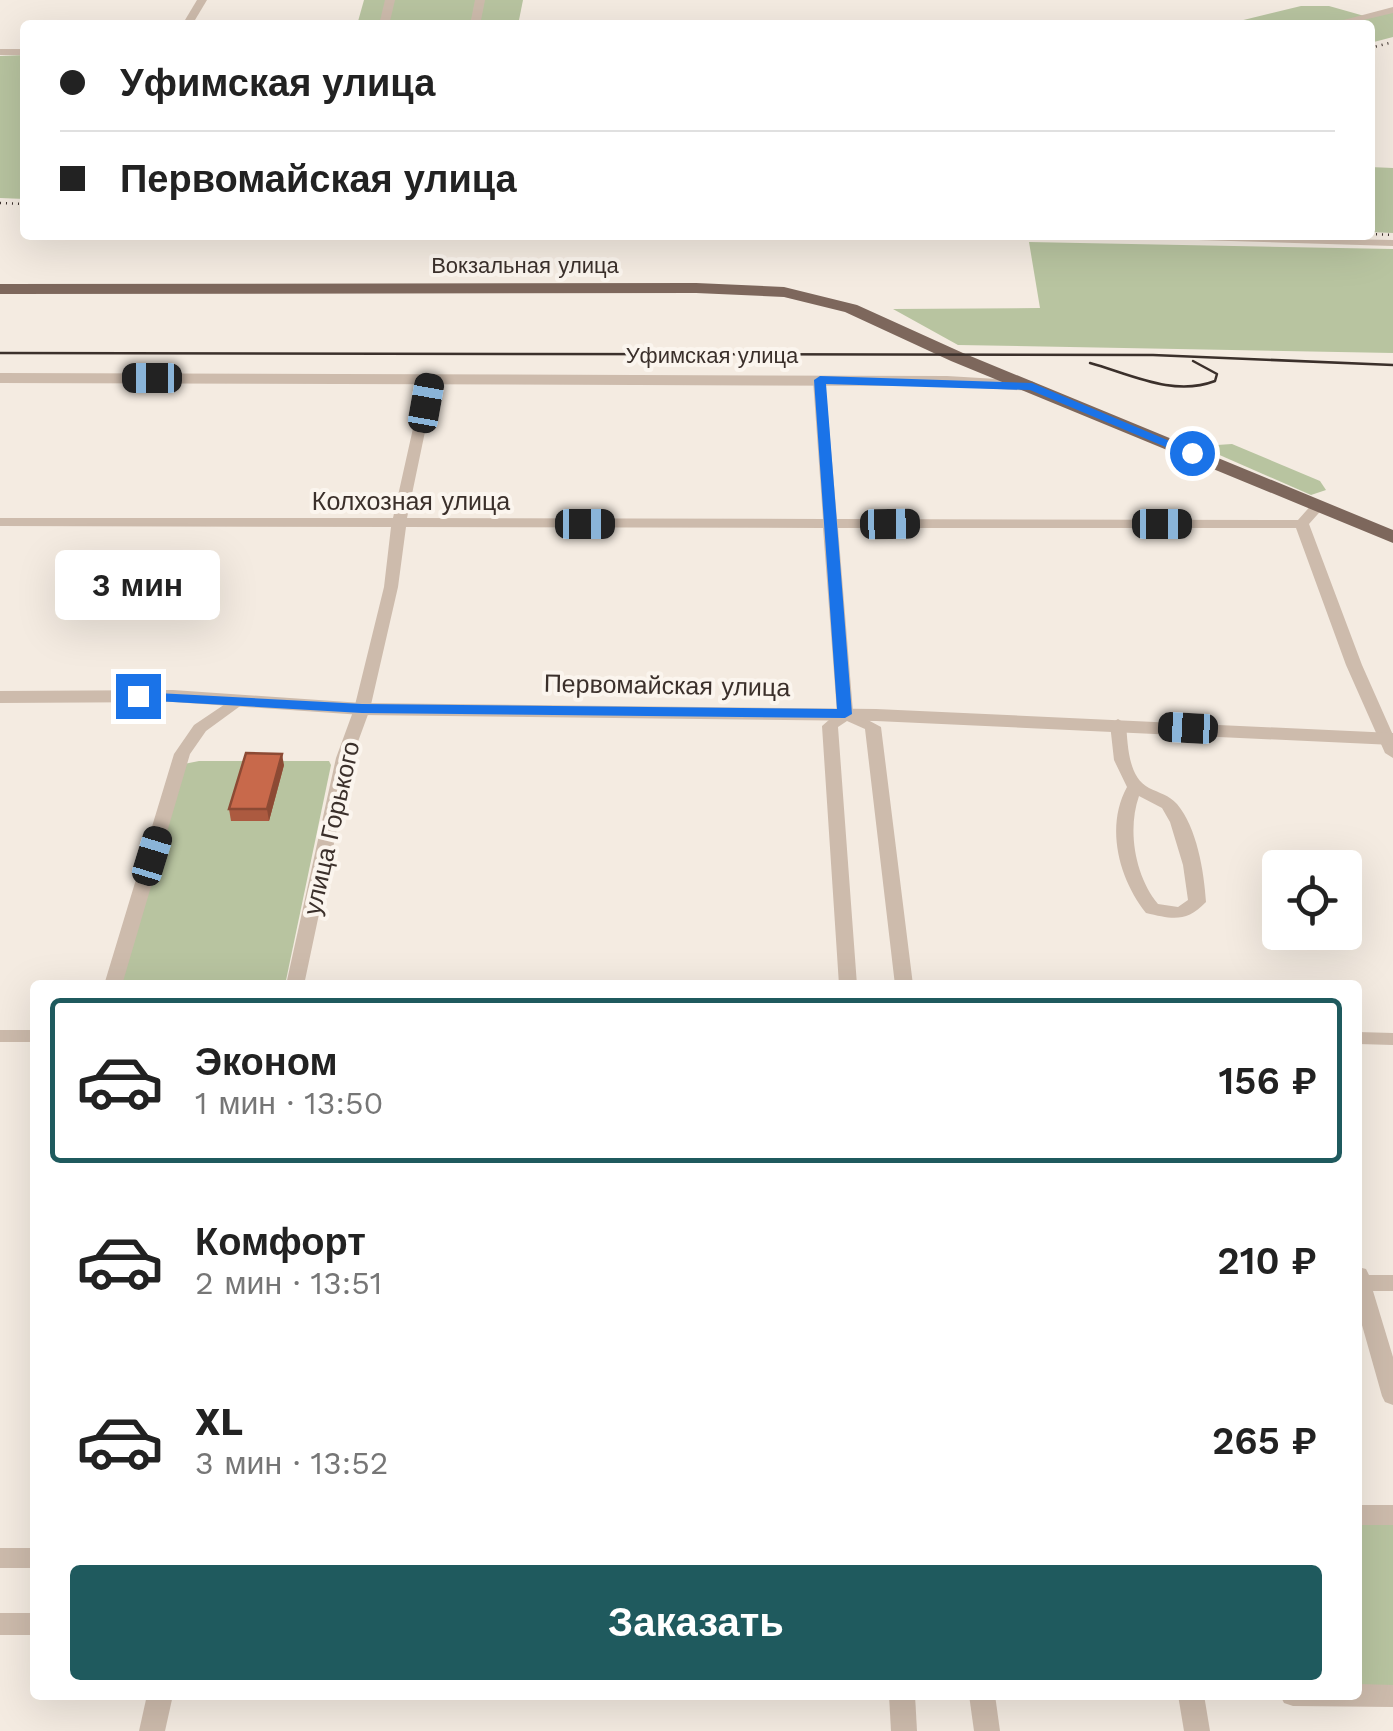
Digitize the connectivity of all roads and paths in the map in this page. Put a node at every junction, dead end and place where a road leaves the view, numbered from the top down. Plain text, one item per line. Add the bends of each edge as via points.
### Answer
1 (1393, 10) edge
2 (1351, 20) edge
3 (1295, 240) edge
4 (1393, 243) edge
5 (0, 288) edge
6 (0, 378) edge
7 (430, 379) junction
8 (820, 380) junction
9 (1032, 386) junction
10 (1319, 505) junction
11 (0, 522) edge
12 (400, 523) junction
13 (831, 524) junction
14 (1302, 524) junction
15 (1393, 537) edge
16 (0, 696) edge
17 (237, 701) junction
18 (362, 709) junction
19 (845, 714) junction
20 (1118, 724) junction
21 (1391, 743) edge
22 (1135, 788) junction
23 (114, 980) edge
24 (296, 980) edge
25 (848, 980) edge
26 (903, 980) edge
27 (0, 1036) edge
28 (30, 1036) edge
29 (1362, 1038) edge
30 (1393, 1039) edge
31 (1362, 1279) edge
32 (1393, 1283) edge
33 (1362, 1289) edge
34 (1393, 1396) edge
35 (1362, 1515) edge
36 (1393, 1515) edge
37 (0, 1558) edge
38 (30, 1558) edge
39 (0, 1624) edge
40 (30, 1624) edge
41 (1362, 1696) edge
42 (1393, 1696) edge
43 (159, 1700) edge
44 (902, 1700) edge
45 (983, 1700) edge
46 (1193, 1700) edge
47 (152, 1731) edge
48 (904, 1731) edge
49 (986, 1731) edge
50 (1197, 1731) edge

1 - 2 street
3 - 4 street
5 - 9 main road, Вокзальная улица via 743,289 836,303
6 - 7 street, Уфимская улица
7 - 8 street, Уфимская улица
7 - 12 street, улица Горького
8 - 9 street, Уфимская улица
8 - 13 street
9 - 10 main road, Уфимская улица
10 - 14 street
10 - 15 main road, Уфимская улица
11 - 12 street, Колхозная улица
12 - 13 street, Колхозная улица
12 - 18 street, улица Горького
13 - 14 street, Колхозная улица
13 - 19 street
14 - 21 street
16 - 17 street, Первомайская улица
17 - 18 street, Первомайская улица
17 - 23 street via 200,728 182,754
18 - 19 street, Первомайская улица
18 - 24 street, улица Горького via 344,758
19 - 20 street, Первомайская улица
19 - 25 street via 830,726
19 - 26 street via 873,727
20 - 21 street, Первомайская улица
20 - 22 street
22 - 22 street via 1166,801 1174,812 1197,893 1197,902 1181,913 1152,909 1138,886 1123,822
27 - 28 street
29 - 30 street
31 - 32 street
33 - 34 street
35 - 36 street
37 - 38 street
39 - 40 street
41 - 42 street
43 - 47 street
44 - 48 street
45 - 49 street
46 - 50 street

